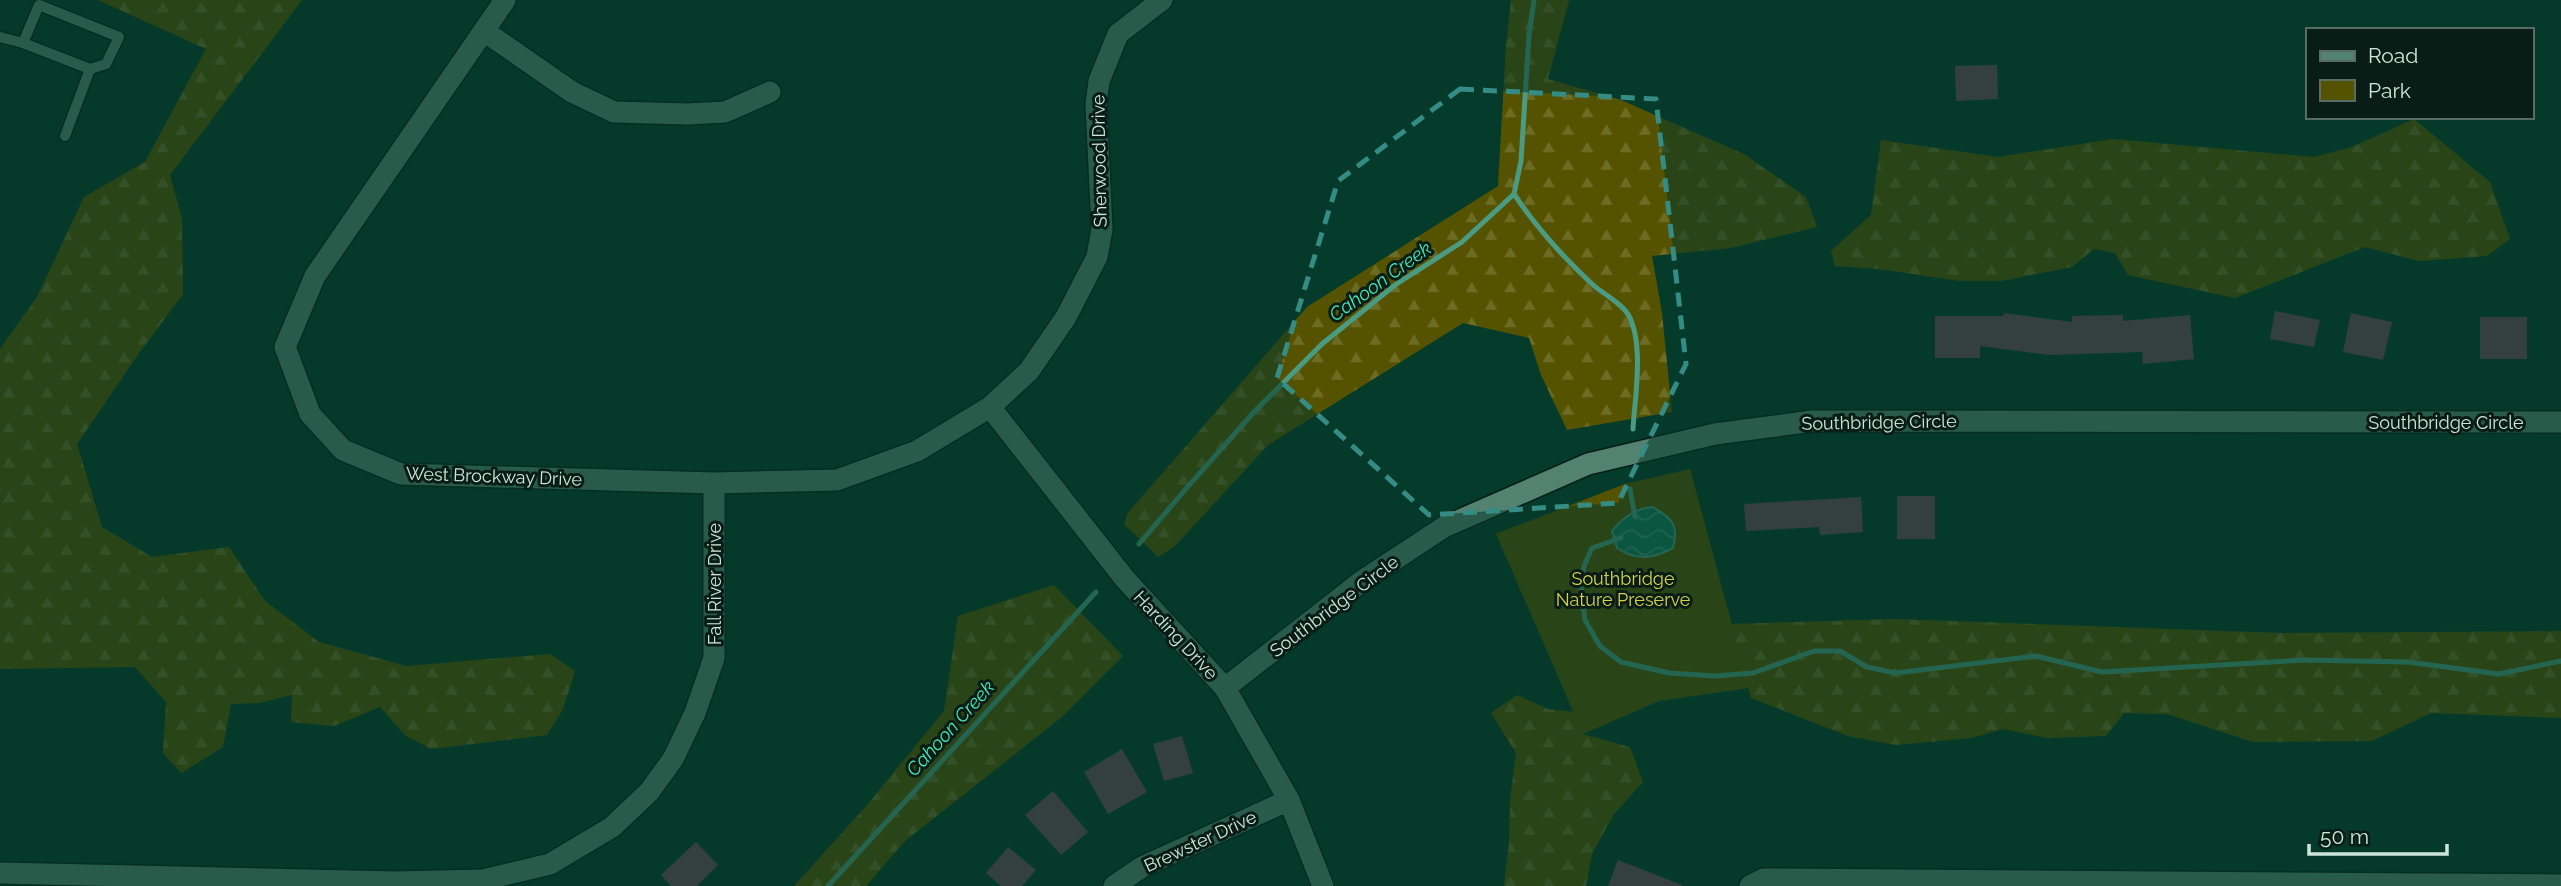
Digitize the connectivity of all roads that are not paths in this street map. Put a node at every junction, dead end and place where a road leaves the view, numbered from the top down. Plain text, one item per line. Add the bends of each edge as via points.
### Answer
1 (505, 0) edge
2 (1162, 0) edge
3 (484, 30) junction
4 (0, 37) edge
5 (23, 43) junction
6 (90, 69) junction
7 (770, 92) dead end
8 (65, 136) dead end
9 (1029, 371) joint
10 (990, 407) junction
11 (2561, 422) edge
12 (714, 483) junction
13 (1225, 688) junction
14 (1289, 800) junction
15 (0, 873) edge
16 (1757, 882) edge
17 (2561, 885) edge
18 (1114, 886) edge
19 (1323, 886) edge

1 - 3 street, West Brockway Drive
2 - 9 street, Sherwood Drive via 1118,34 1105,61 1096,104 1102,229 1097,257 1066,317
3 - 7 street via 572,92 614,112 725,112
3 - 12 street, West Brockway Drive via 315,276 285,347 310,414 343,450 401,474
4 - 5 lane
5 - 6 lane
5 - 6 lane via 39,5 118,37 106,64
6 - 8 lane
9 - 10 street, West Brockway Drive
10 - 12 street, West Brockway Drive via 917,451 837,480
10 - 13 street, Harding Drive via 1125,579
11 - 13 street, Southbridge Circle via 1812,421 1715,434 1588,464 1444,527 1362,581
12 - 15 street, Fall River Drive via 714,658 695,713 673,759 649,792 612,827 550,864 484,880 395,883
13 - 14 street, Harding Drive
14 - 18 street, Brewster Drive via 1142,867
14 - 19 street, Harding Drive
16 - 17 street

